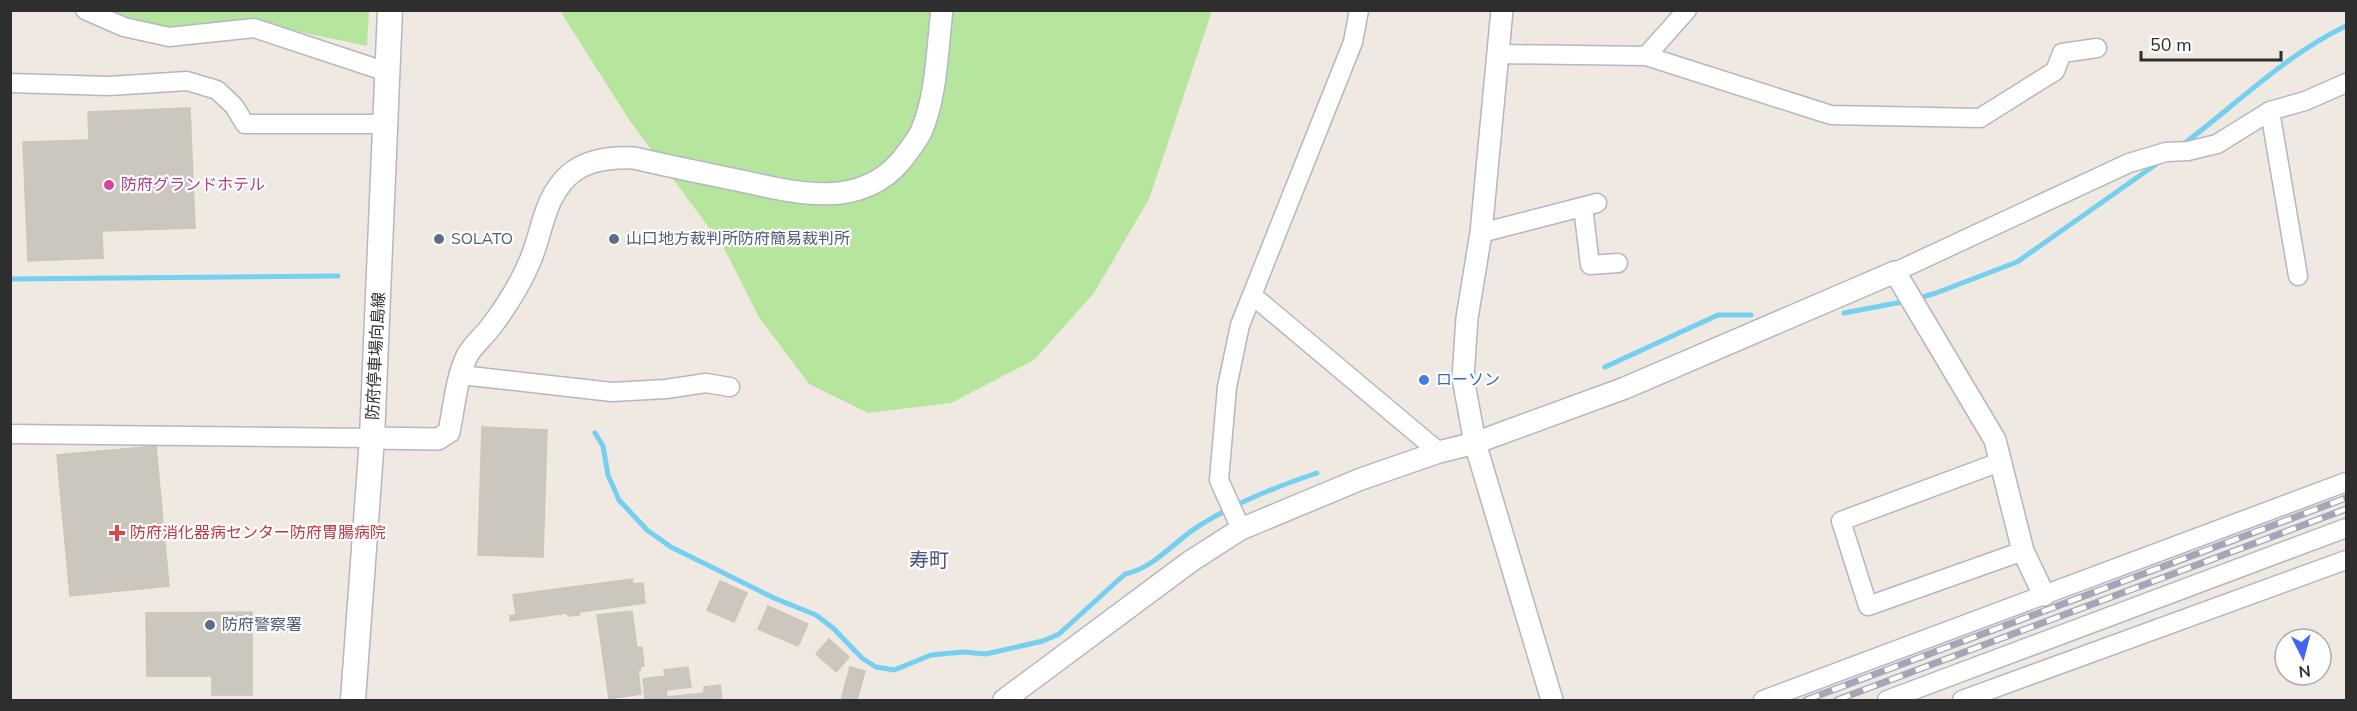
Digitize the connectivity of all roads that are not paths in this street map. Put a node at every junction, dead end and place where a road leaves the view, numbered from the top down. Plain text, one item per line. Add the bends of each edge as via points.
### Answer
1 (85, 10) edge
2 (390, 10) edge
3 (942, 10) edge
4 (1359, 10) edge
5 (1502, 10) edge
6 (1687, 10) edge
7 (2097, 48) dead end
8 (1498, 54) junction
9 (1646, 56) junction
10 (387, 72) junction
11 (10, 83) edge
12 (2346, 83) edge
13 (2270, 111) junction
14 (387, 124) junction
15 (1480, 233) junction
16 (1618, 262) dead end
17 (1895, 272) junction
18 (2298, 276) dead end
19 (1252, 295) junction
20 (461, 375) junction
21 (730, 387) dead end
22 (10, 434) edge
23 (372, 438) junction
24 (1475, 443) junction
25 (1439, 452) junction
26 (2000, 462) junction
27 (2346, 482) edge
28 (2346, 528) edge
29 (1241, 529) junction
30 (2023, 551) junction
31 (2346, 560) edge
32 (2044, 595) junction
33 (353, 700) edge
34 (1004, 700) edge
35 (1552, 700) edge
36 (1763, 700) edge
37 (1887, 700) edge
38 (1962, 700) edge

1 - 10 street via 124,27 169,37 254,28
2 - 10 main road, 防府停車場向島線
3 - 20 street via 931,93 921,132 890,173 863,188 833,195 797,193 634,158 611,156 590,163 571,173 555,191 544,213 531,260 511,300 468,355
4 - 19 street via 1353,42
5 - 8 street
6 - 9 street
7 - 9 street via 2062,53 2055,71 1980,118 1831,115
8 - 9 street
8 - 15 street
10 - 14 main road, 防府停車場向島線
11 - 14 street via 110,86 187,81 217,90 245,124
12 - 13 street
13 - 17 street via 2217,144 2129,163
13 - 18 street
14 - 23 main road, 防府停車場向島線
15 - 16 street via 1590,205 1590,265
15 - 24 street via 1467,318 1463,378
17 - 24 street via 1625,388
17 - 26 street via 1995,440
19 - 25 street
19 - 29 street via 1240,325 1227,387 1219,480
20 - 21 street via 612,392 706,383
20 - 23 street via 449,432 438,439
22 - 23 street
23 - 33 main road, 防府停車場向島線
24 - 25 street
24 - 35 street
25 - 29 street via 1361,479
26 - 30 street
26 - 30 street via 1841,521 1868,606
27 - 32 street
28 - 37 street
29 - 34 street via 1191,561
30 - 32 street
31 - 38 street
32 - 36 street

